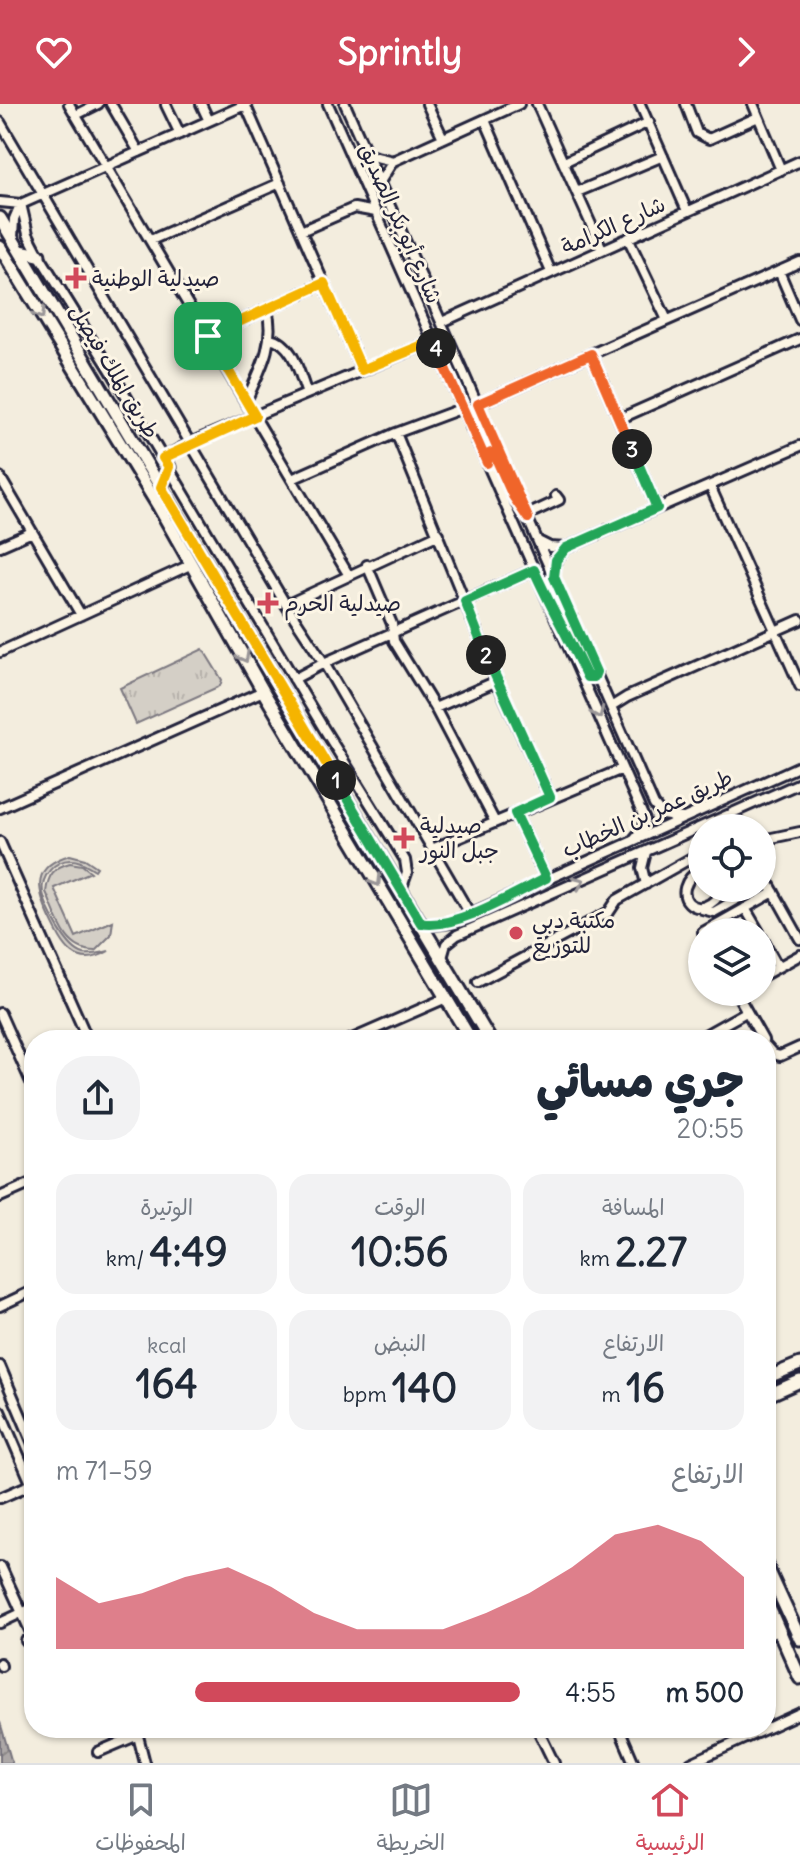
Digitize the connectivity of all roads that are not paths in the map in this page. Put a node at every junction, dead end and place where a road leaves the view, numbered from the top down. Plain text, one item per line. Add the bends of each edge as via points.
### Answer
1 (69, 104) edge
2 (98, 104) edge
3 (111, 104) edge
4 (201, 104) edge
5 (246, 104) edge
6 (328, 104) edge
7 (345, 104) edge
8 (427, 104) edge
9 (519, 104) edge
10 (537, 104) edge
11 (640, 104) edge
12 (686, 104) edge
13 (753, 104) edge
14 (166, 105) edge
15 (507, 106) edge
16 (76, 115) junction
17 (758, 117) junction
18 (485, 120) junction
19 (209, 121) junction
20 (0, 122) edge
21 (649, 122) junction
22 (180, 134) junction
23 (443, 138) junction
24 (139, 152) junction
25 (368, 155) junction
26 (663, 156) junction
27 (393, 161) junction
28 (800, 161) edge
29 (564, 162) junction
30 (107, 166) junction
31 (781, 170) junction
32 (380, 182) junction
33 (280, 183) junction
34 (365, 187) junction
35 (577, 192) junction
36 (42, 195) junction
37 (0, 202) edge
38 (21, 204) junction
39 (354, 208) junction
40 (687, 211) junction
41 (376, 212) junction
42 (0, 218) edge
43 (301, 231) junction
44 (628, 238) junction
45 (151, 240) junction
46 (17, 246) junction
47 (0, 247) edge
48 (602, 249) junction
49 (39, 255) junction
50 (800, 262) edge
51 (4, 265) edge
52 (779, 271) junction
53 (551, 272) junction
54 (324, 283) junction
55 (267, 309) junction
56 (667, 320) junction
57 (800, 320) edge
58 (442, 322) junction
59 (208, 336) junction
60 (270, 338) junction
61 (800, 339) edge
62 (433, 341) junction
63 (591, 354) junction
64 (362, 370) junction
65 (307, 394) junction
66 (246, 401) junction
67 (478, 404) junction
68 (463, 408) junction
69 (255, 416) junction
70 (619, 419) junction
71 (396, 433) junction
72 (190, 443) junction
73 (800, 446) edge
74 (166, 462) junction
75 (487, 463) junction
76 (0, 477) edge
77 (292, 479) junction
78 (710, 486) junction
79 (161, 487) junction
80 (657, 508) junction
81 (527, 515) junction
82 (32, 532) junction
83 (439, 534) junction
84 (538, 541) junction
85 (0, 546) edge
86 (566, 548) junction
87 (192, 564) junction
88 (367, 565) junction
89 (534, 570) junction
90 (348, 574) junction
91 (554, 577) junction
92 (465, 601) junction
93 (286, 605) junction
94 (81, 615) junction
95 (800, 620) edge
96 (557, 621) junction
97 (775, 631) junction
98 (392, 633) junction
99 (0, 652) edge
100 (324, 663) junction
101 (271, 668) junction
102 (596, 672) junction
103 (294, 679) junction
104 (497, 681) junction
105 (800, 686) edge
106 (263, 691) junction
107 (611, 707) junction
108 (435, 708) junction
109 (800, 766) edge
110 (622, 769) junction
111 (800, 783) edge
112 (550, 797) junction
113 (0, 808) edge
114 (515, 813) junction
115 (732, 813) joint
116 (682, 818) junction
117 (495, 822) junction
118 (800, 832) edge
119 (776, 837) edge
120 (634, 839) junction
121 (0, 842) edge
122 (432, 849) junction
123 (646, 852) junction
124 (688, 860) edge
125 (625, 861) junction
126 (642, 874) junction
127 (546, 878) junction
128 (688, 878) edge
129 (646, 884) junction
130 (524, 888) junction
131 (401, 890) junction
132 (776, 896) edge
133 (688, 901) edge
134 (531, 902) junction
135 (688, 902) edge
136 (713, 902) edge
137 (732, 902) edge
138 (755, 902) edge
139 (745, 908) junction
140 (702, 909) junction
141 (470, 914) junction
142 (728, 918) edge
143 (751, 918) edge
144 (421, 923) junction
145 (800, 939) edge
146 (800, 955) edge
147 (442, 958) junction
148 (776, 963) edge
149 (778, 967) joint
150 (478, 982) dead end
151 (446, 998) junction
152 (743, 1006) edge
153 (746, 1012) junction
154 (0, 1013) edge
155 (84, 1030) edge
156 (374, 1030) edge
157 (465, 1030) edge
158 (484, 1030) edge
159 (714, 1030) edge
160 (757, 1030) edge
161 (800, 1047) edge
162 (776, 1055) edge
163 (24, 1067) edge
164 (24, 1186) edge
165 (0, 1197) edge
166 (24, 1295) edge
167 (0, 1306) edge
168 (800, 1364) edge
169 (0, 1366) edge
170 (776, 1370) edge
171 (776, 1374) edge
172 (800, 1381) edge
173 (786, 1388) junction
174 (776, 1392) edge
175 (776, 1396) edge
176 (0, 1411) edge
177 (24, 1422) edge
178 (2, 1423) edge
179 (24, 1468) edge
180 (24, 1490) edge
181 (0, 1498) edge
182 (1, 1567) edge
183 (776, 1587) edge
184 (22, 1613) junction
185 (24, 1617) edge
186 (776, 1622) edge
187 (0, 1623) edge
188 (780, 1630) junction
189 (776, 1632) edge
190 (800, 1639) edge
191 (800, 1678) edge
192 (800, 1713) edge
193 (776, 1725) edge
194 (125, 1738) edge
195 (139, 1738) edge
196 (542, 1738) edge
197 (623, 1738) edge
198 (751, 1738) edge
199 (98, 1752) dead end
200 (710, 1759) edge
201 (145, 1763) edge
202 (554, 1763) edge
203 (634, 1763) edge
204 (691, 1763) edge

1 - 16 street
2 - 16 street
3 - 24 street
4 - 19 street
5 - 19 street
5 - 33 street
6 - 34 street, شارع أبو بكر الصديق
7 - 25 street, شارع أبو بكر الصديق
8 - 23 street
9 - 15 street
10 - 29 street
11 - 21 street
12 - 17 street via 697,133 709,139
13 - 17 street
14 - 22 street
15 - 18 street
16 - 30 street
17 - 31 street
18 - 23 street
18 - 53 street
19 - 22 street
20 - 36 street
21 - 26 street
21 - 29 street
22 - 24 street
23 - 27 street
24 - 30 street
25 - 27 street
25 - 32 street, شارع أبو بكر الصديق
26 - 35 street
26 - 40 street
27 - 32 street
28 - 31 street, شارع الكرامة
29 - 35 street
30 - 36 street
30 - 45 street
31 - 40 street, شارع الكرامة
32 - 58 street, شارع أبو بكر الصديق
33 - 43 street
33 - 45 street
34 - 39 street
34 - 41 street, شارع أبو بكر الصديق
35 - 48 street
36 - 38 street
36 - 72 street
37 - 38 street
38 - 46 street via 14,219
38 - 49 street
39 - 41 street
39 - 43 street
40 - 44 street, شارع الكرامة
41 - 62 street, شارع أبو بكر الصديق
42 - 46 main road, طريق الملك فيصل
43 - 54 street
44 - 48 street, شارع الكرامة
44 - 56 street
45 - 59 street
46 - 49 main road
46 - 79 main road, طريق الملك فيصل
47 - 51 main road, طريق الملك فيصل
48 - 53 street, شارع الكرامة
49 - 74 street
50 - 52 street
51 -> 87 main road, طريق الملك فيصل
52 - 56 street
52 - 57 street
53 - 58 street, شارع الكرامة
54 - 55 street
54 - 64 street
55 - 59 street
55 - 60 street
56 - 63 street
58 - 67 street, شارع أبو بكر الصديق
59 - 66 street
60 - 65 street via 287,346
60 - 66 street
61 - 70 street
62 - 64 street
62 - 68 street, شارع أبو بكر الصديق
63 - 67 street
63 - 70 street
64 - 65 street
65 - 69 street
66 - 69 street
67 - 81 street, شارع أبو بكر الصديق
68 - 71 street
68 - 75 street, شارع أبو بكر الصديق
69 - 72 street
69 - 77 street
70 - 80 street
71 - 77 street
71 - 83 street
72 - 74 street
72 - 93 street
73 - 78 street
74 - 79 main road
74 - 103 street
75 - 81 street via 491,453
75 - 89 street, شارع أبو بكر الصديق
76 - 82 street
77 - 90 street
78 - 80 street
78 - 97 street
79 - 101 main road, طريق الملك فيصل
80 - 86 street
81 - 84 street, شارع أبو بكر الصديق
82 - 85 street
82 - 94 street
83 - 88 street
83 - 92 street
84 - 86 street
84 - 91 street, شارع أبو بكر الصديق
86 - 91 street via 556,560
87 - 94 street
87 - 101 main road via 201,563
87 -> 106 main road, طريق الملك فيصل
88 - 90 street
88 - 98 street
89 - 92 street
89 - 96 street, شارع أبو بكر الصديق
90 - 93 street
91 - 102 street, شارع أبو بكر الصديق
92 - 98 street
92 - 104 street
93 - 100 street
94 - 99 street
95 - 97 street
96 - 102 street via 587,677
96 -> 110 street, شارع أبو بكر الصديق
97 - 105 street
97 - 107 street
98 - 100 street
98 - 108 street
100 - 103 street
100 - 122 street
101 - 131 main road, طريق الملك فيصل
102 - 107 street, شارع أبو بكر الصديق
103 - 131 street via 405,860
104 - 108 street
104 - 112 street
106 - 113 street
106 -> 151 main road, طريق الملك فيصل
107 - 116 street, شارع أبو بكر الصديق via 654,805 662,815
108 - 117 street
109 - 116 street, طريق عمر بن الخطاب
110 - 112 street
110 - 120 street, شارع أبو بكر الصديق via 645,820
111 - 115 street, طريق عمر بن الخطاب
112 - 114 street
114 - 117 street
114 - 127 street
115 - 123 street, طريق عمر بن الخطاب
116 - 120 street, طريق عمر بن الخطاب
117 - 122 street
118 - 119 street
120 - 127 street, طريق عمر بن الخطاب
121 - 155 street
122 - 141 street
123 - 125 street, طريق عمر بن الخطاب
123 - 126 street
124 - 129 street
125 - 126 street
134 -> 125 street, طريق عمر بن الخطاب
126 - 129 street
127 - 130 street, طريق عمر بن الخطاب
128 - 133 street via 684,886
129 - 150 street via 617,900 609,912
130 - 134 street via 524,898
130 - 141 street, طريق عمر بن الخطاب
131 - 144 main road, طريق الملك فيصل
132 - 145 street
134 - 147 street, طريق عمر بن الخطاب via 453,937
135 - 140 street
136 - 140 street
137 - 140 street via 714,912
138 - 139 street
139 - 142 street
139 - 143 street
141 - 144 street, طريق عمر بن الخطاب via 445,925
144 - 147 main road, طريق الملك فيصل
146 - 149 street
147 - 158 main road, طريق الملك فيصل
148 - 149 street
151 - 156 street
151 - 157 main road, طريق الملك فيصل
152 - 153 street
153 - 159 street
153 - 160 street
154 - 163 street
161 - 162 street
164 - 165 street
166 - 167 street
168 - 170 main road
168 - 171 main road
169 - 177 street
172 - 173 main road
173 - 174 main road
173 - 175 main road
176 - 178 street
178 - 179 street
180 - 181 street
182 - 184 street
183 - 190 main road
184 - 185 street
184 - 187 street
186 - 188 main road
188 - 189 street
188 - 191 main road
192 - 193 street
194 - 199 street
195 - 201 street
196 - 202 street
197 - 203 street
198 - 200 street
200 - 204 street

